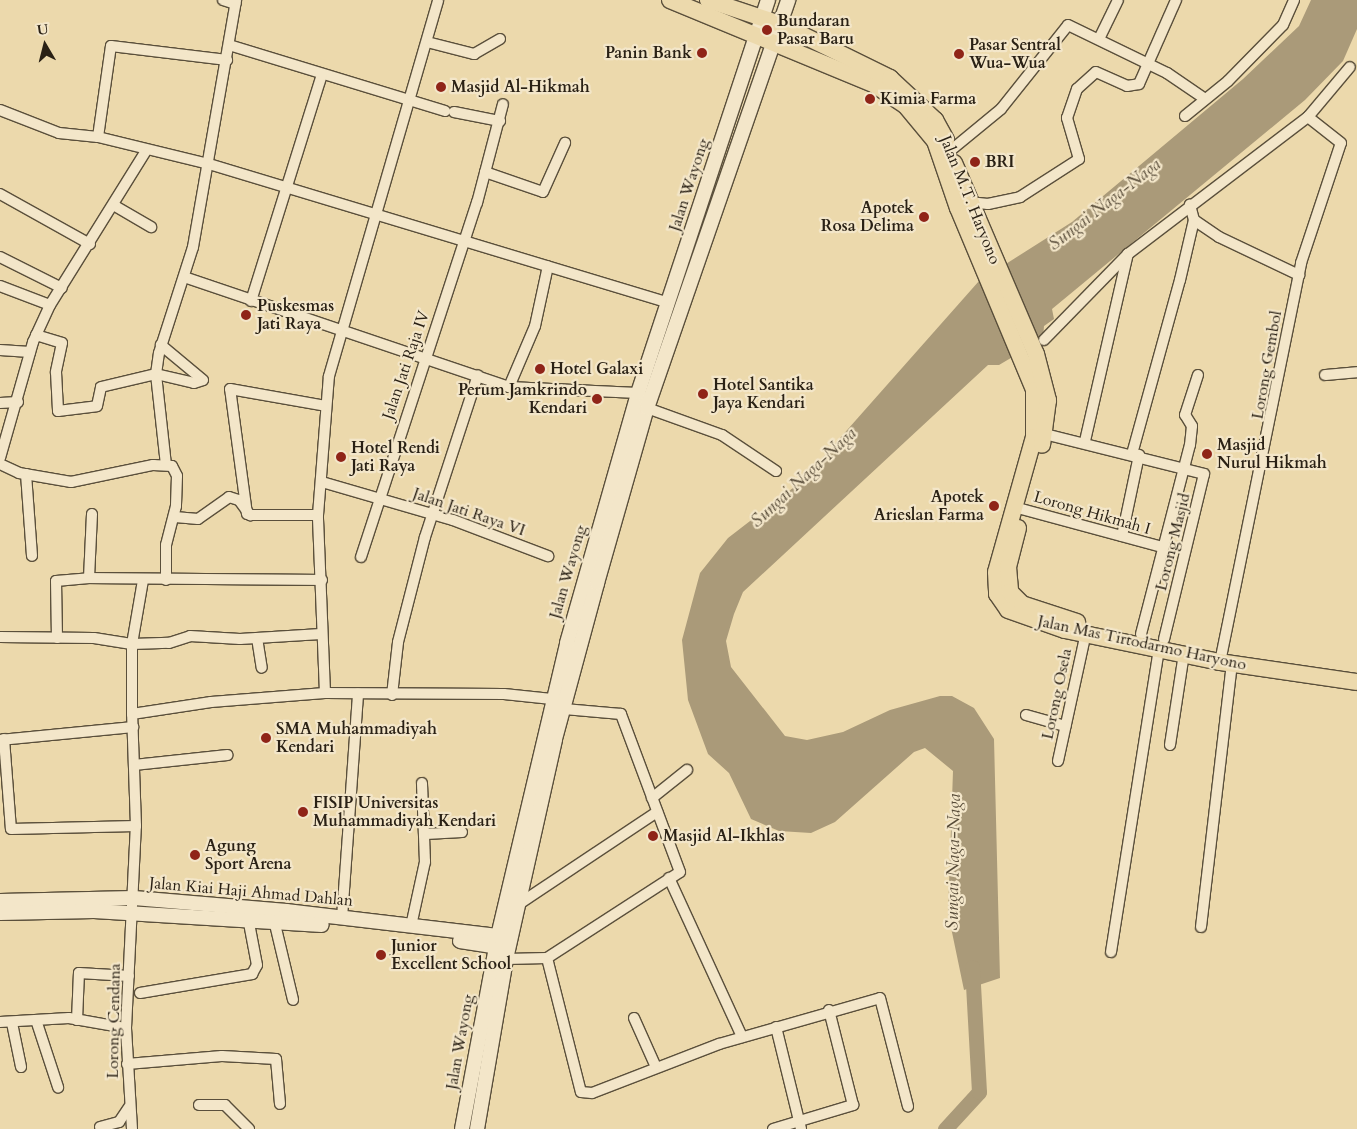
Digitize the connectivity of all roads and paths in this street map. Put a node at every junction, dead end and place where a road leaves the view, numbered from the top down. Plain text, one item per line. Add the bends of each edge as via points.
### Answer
1 (222, 0) edge
2 (438, 0) edge
3 (670, 0) edge
4 (708, 0) edge
5 (768, 0) edge
6 (788, 0) edge
7 (1118, 0) edge
8 (1176, 0) edge
9 (1294, 0) edge
10 (235, 2) edge
11 (761, 17) junction
12 (780, 24) junction
13 (754, 37) junction
14 (500, 39) dead end
15 (1098, 39) junction
16 (427, 42) junction
17 (229, 45) junction
18 (774, 45) junction
19 (227, 60) junction
20 (1149, 64) junction
21 (1350, 67) dead end
22 (322, 75) junction
23 (1205, 99) junction
24 (411, 102) junction
25 (503, 104) dead end
26 (0, 110) edge
27 (1185, 116) dead end
28 (1308, 117) junction
29 (500, 121) junction
30 (98, 137) junction
31 (565, 142) dead end
32 (146, 151) junction
33 (950, 151) junction
34 (209, 164) junction
35 (486, 172) junction
36 (287, 190) junction
37 (0, 194) edge
38 (968, 202) junction
39 (1190, 205) junction
40 (115, 206) junction
41 (376, 215) junction
42 (1194, 220) junction
43 (151, 227) dead end
44 (463, 241) junction
45 (90, 244) junction
46 (1128, 254) junction
47 (0, 257) edge
48 (548, 266) junction
49 (991, 269) junction
50 (1299, 275) junction
51 (187, 278) junction
52 (0, 286) edge
53 (62, 288) junction
54 (251, 301) junction
55 (668, 303) junction
56 (50, 305) junction
57 (340, 328) junction
58 (36, 335) junction
59 (1044, 340) dead end
60 (160, 345) junction
61 (0, 350) edge
62 (30, 352) junction
63 (425, 358) junction
64 (1030, 358) junction
65 (1357, 372) edge
66 (156, 374) junction
67 (1198, 375) dead end
68 (1325, 375) dead end
69 (478, 376) junction
70 (508, 387) junction
71 (638, 393) junction
72 (18, 402) junction
73 (0, 403) edge
74 (326, 406) junction
75 (647, 408) junction
76 (1045, 434) junction
77 (1085, 441) junction
78 (1136, 455) junction
79 (0, 458) edge
80 (0, 464) edge
81 (166, 465) junction
82 (1185, 468) junction
83 (776, 470) dead end
84 (26, 474) junction
85 (322, 482) junction
86 (377, 496) junction
87 (1019, 508) junction
88 (92, 514) dead end
89 (247, 514) junction
90 (318, 515) junction
91 (432, 515) junction
92 (175, 517) junction
93 (1122, 536) junction
94 (1162, 548) junction
95 (32, 556) dead end
96 (361, 556) dead end
97 (548, 556) dead end
98 (89, 578) junction
99 (143, 580) junction
100 (166, 580) junction
101 (322, 580) junction
102 (1086, 633) junction
103 (321, 634) junction
104 (1141, 634) junction
105 (0, 637) edge
106 (57, 638) junction
107 (257, 638) junction
108 (132, 644) junction
109 (1162, 644) junction
110 (1184, 653) junction
111 (1225, 659) junction
112 (262, 668) dead end
113 (1357, 671) edge
114 (1357, 682) edge
115 (325, 693) junction
116 (358, 694) junction
117 (392, 695) junction
118 (552, 699) junction
119 (564, 709) junction
120 (132, 714) junction
121 (1026, 715) dead end
122 (133, 726) junction
123 (1065, 726) junction
124 (2, 739) edge
125 (1170, 745) dead end
126 (227, 755) dead end
127 (1058, 761) dead end
128 (134, 765) junction
129 (687, 770) dead end
130 (422, 783) dead end
131 (652, 798) junction
132 (657, 812) junction
133 (136, 826) junction
134 (462, 832) dead end
135 (426, 834) junction
136 (669, 878) junction
137 (134, 898) junction
138 (0, 901) edge
139 (519, 904) junction
140 (0, 913) edge
141 (133, 913) junction
142 (248, 918) junction
143 (342, 918) junction
144 (274, 920) junction
145 (411, 926) junction
146 (1201, 927) dead end
147 (494, 941) junction
148 (1111, 952) dead end
149 (546, 958) junction
150 (506, 959) junction
151 (129, 976) junction
152 (140, 993) dead end
153 (293, 1000) dead end
154 (829, 1010) junction
155 (634, 1018) dead end
156 (36, 1020) junction
157 (77, 1020) junction
158 (0, 1022) edge
159 (12, 1023) junction
160 (776, 1027) junction
161 (126, 1028) junction
162 (742, 1037) junction
163 (127, 1064) junction
164 (655, 1065) junction
165 (22, 1067) dead end
166 (58, 1087) dead end
167 (280, 1104) dead end
168 (199, 1105) dead end
169 (129, 1106) junction
170 (908, 1106) dead end
171 (463, 1123) edge
172 (478, 1124) edge
173 (800, 1125) edge
174 (100, 1127) dead end
175 (132, 1129) edge
176 (249, 1129) edge
177 (773, 1129) edge

1 - 10 street
2 - 16 street
3 - 13 highway, Jalan M.T. Haryono
4 - 11 highway, Jalan M.T. Haryono
5 - 11 main road, Jalan Wayong
6 - 12 main road, Jalan Wayong
7 - 15 street
8 - 20 street
9 - 23 street via 1283,25
10 - 17 street
11 - 12 highway, Jalan M.T. Haryono
11 - 13 main road, Jalan Wayong
12 - 18 main road, Jalan Wayong
12 - 33 highway, Jalan M.T. Haryono via 890,78 934,120
13 - 18 highway, Jalan M.T. Haryono
13 - 55 main road, Jalan Wayong
14 - 16 street via 474,54
15 - 20 street
15 - 33 street via 1068,25 990,120
16 - 24 street
17 - 19 street
17 - 22 street
18 - 49 highway, Jalan M.T. Haryono via 874,85 921,122 935,141
18 - 75 main road, Jalan Wayong via 734,147
19 - 30 street via 111,46 102,82
19 - 34 street
20 - 23 street
20 - 38 street via 1136,86 1100,72 1082,81 1067,118 1080,154 1069,168 1009,200
21 - 28 street
22 - 24 street
22 - 36 street
23 - 27 street
24 - 29 street
24 - 41 street
25 - 29 street, Jalan Jati Raja IV
26 - 30 street via 59,133
28 - 39 street
28 - 50 street, Lorong Gembol via 1341,143
29 - 35 street, Jalan Jati Raja IV
30 - 32 street
31 - 35 street via 544,192
32 - 34 street
32 - 40 street
33 - 38 highway, Jalan M.T. Haryono
34 - 36 street
34 - 51 street
35 - 44 street, Jalan Jati Raja IV
36 - 41 street
36 - 54 street
37 - 45 street
38 - 49 highway, Jalan M.T. Haryono
39 - 42 street
39 - 46 street
40 - 43 street
40 - 45 street
41 - 44 street
41 - 57 street
42 - 50 street via 1219,238
42 - 78 street
44 - 48 street
44 - 63 street, Jalan Jati Raja IV
45 - 53 street
46 - 59 street
46 - 77 street
47 - 53 street
48 - 55 street
48 - 70 street via 535,326
49 - 64 highway, Jalan M.T. Haryono
50 - 111 street, Lorong Gembol
51 - 54 street
51 - 60 street
52 - 56 street
53 - 56 street
54 - 57 street
55 - 71 main road, Jalan Wayong
56 - 58 street
57 - 63 street
57 - 74 street
58 - 62 street
58 - 66 street via 62,343 56,372 56,411 97,406 102,387
60 - 66 street
60 - 66 street via 203,380 194,383
61 - 62 street
62 - 72 street
63 - 69 street
63 - 86 street, Jalan Jati Raja IV
64 - 76 highway, Jalan Mas Tirtodarmo Haryono via 1048,400
64 - 87 highway, Jalan Mas Tirtodarmo Haryono via 1036,412
65 - 68 street
66 - 81 street
67 - 82 street via 1185,415 1192,426
69 - 70 street
69 - 91 street
70 - 71 street
71 - 118 main road, Jalan Wayong
72 - 73 street
72 - 79 street
74 - 85 street
74 - 89 street via 230,390
75 - 83 street via 722,435
75 - 119 main road, Jalan Wayong
76 - 77 street
76 - 87 highway, Jalan Mas Tirtodarmo Haryono
77 - 78 street
78 - 82 street
78 - 93 street
80 - 84 street
81 - 84 street via 79,482
81 - 92 street via 176,476
82 - 94 street
82 - 109 street, Lorong Masjid via 1205,476
84 - 95 street
85 - 86 street, Jalan Jati Raya VI
85 - 90 street
86 - 91 street, Jalan Jati Raya VI
86 - 96 street, Jalan Jati Raja IV
87 - 93 street, Lorong Hikmah I
87 - 102 highway, Jalan Mas Tirtodarmo Haryono via 996,572 1001,602 1018,616
87 - 104 highway, Jalan Mas Tirtodarmo Haryono via 1007,578 1015,600 1070,620
88 - 98 street
89 - 90 street
89 - 92 street via 239,500 225,497 198,518
90 - 101 street
91 - 97 street, Jalan Jati Raya VI
91 - 117 street via 398,642
92 - 100 street via 166,545
93 - 94 street, Lorong Hikmah I
94 - 104 street
98 - 99 street
98 - 106 street via 56,581
99 - 100 street
99 - 108 street, Lorong Cendana
100 - 101 street
101 - 103 street
102 - 109 highway, Jalan Mas Tirtodarmo Haryono
102 - 123 street, Lorong Osela
103 - 107 street
103 - 115 street
104 - 109 highway, Jalan Mas Tirtodarmo Haryono
105 - 106 street
106 - 108 street
107 - 108 street via 190,636 169,643
107 - 112 street
108 - 120 street, Lorong Cendana
109 - 110 highway, Jalan Mas Tirtodarmo Haryono
109 - 111 highway, Jalan Mas Tirtodarmo Haryono
109 - 148 street
110 - 111 highway, Jalan Mas Tirtodarmo Haryono
110 - 125 street
111 - 113 highway, Jalan Mas Tirtodarmo Haryono
111 - 114 highway, Jalan Mas Tirtodarmo Haryono
111 - 146 street, Lorong Gembol
115 - 116 street
115 - 120 street via 211,702
116 - 117 street
116 - 143 street
117 - 118 street via 504,694
118 - 147 main road, Jalan Wayong
119 - 131 street via 621,714
119 - 139 main road, Jalan Wayong
120 - 122 street, Lorong Cendana
121 - 123 street
122 - 124 street
122 - 128 street, Lorong Cendana
123 - 127 street, Lorong Osela
124 - 133 street via 11,829
126 - 128 street
128 - 133 street, Lorong Cendana
129 - 131 street
130 - 135 street
131 - 132 street
132 - 136 street via 680,872
132 - 139 street
133 - 137 street, Lorong Cendana
134 - 135 street
135 - 145 street via 423,876
136 - 149 street
136 - 162 street
137 - 138 main road, Jalan Kiai Haji Ahmad Dahlan
137 - 141 street, Lorong Cendana
137 - 143 main road, Jalan Kiai Haji Ahmad Dahlan
139 - 150 main road, Jalan Wayong
140 - 141 main road, Jalan Kiai Haji Ahmad Dahlan
141 - 142 main road, Jalan Kiai Haji Ahmad Dahlan
141 - 151 street, Lorong Cendana
142 - 144 main road, Jalan Kiai Haji Ahmad Dahlan
142 - 152 street via 257,964 252,974
143 - 145 main road, Jalan Kiai Haji Ahmad Dahlan
144 - 147 main road, Jalan Kiai Haji Ahmad Dahlan
144 - 153 street
145 - 147 main road, Jalan Kiai Haji Ahmad Dahlan
147 - 171 main road, Jalan Wayong
149 - 150 street
149 - 164 street via 581,1092 592,1093
150 - 172 main road, Jalan Wayong
151 - 157 street via 79,973
151 - 161 street, Lorong Cendana
154 - 160 street
154 - 170 street via 882,998
154 - 173 street via 853,1105
155 - 164 street
156 - 157 street
156 - 159 street
156 - 166 street
157 - 161 street
158 - 159 street
159 - 165 street
160 - 162 street
160 - 173 street
161 - 163 street, Lorong Cendana
162 - 164 street
163 - 167 street via 222,1056 276,1059
163 - 169 street, Lorong Cendana
168 - 176 street via 225,1105
169 - 174 street via 119,1122
169 - 175 street, Lorong Cendana
171 - 172 main road
173 - 177 street

